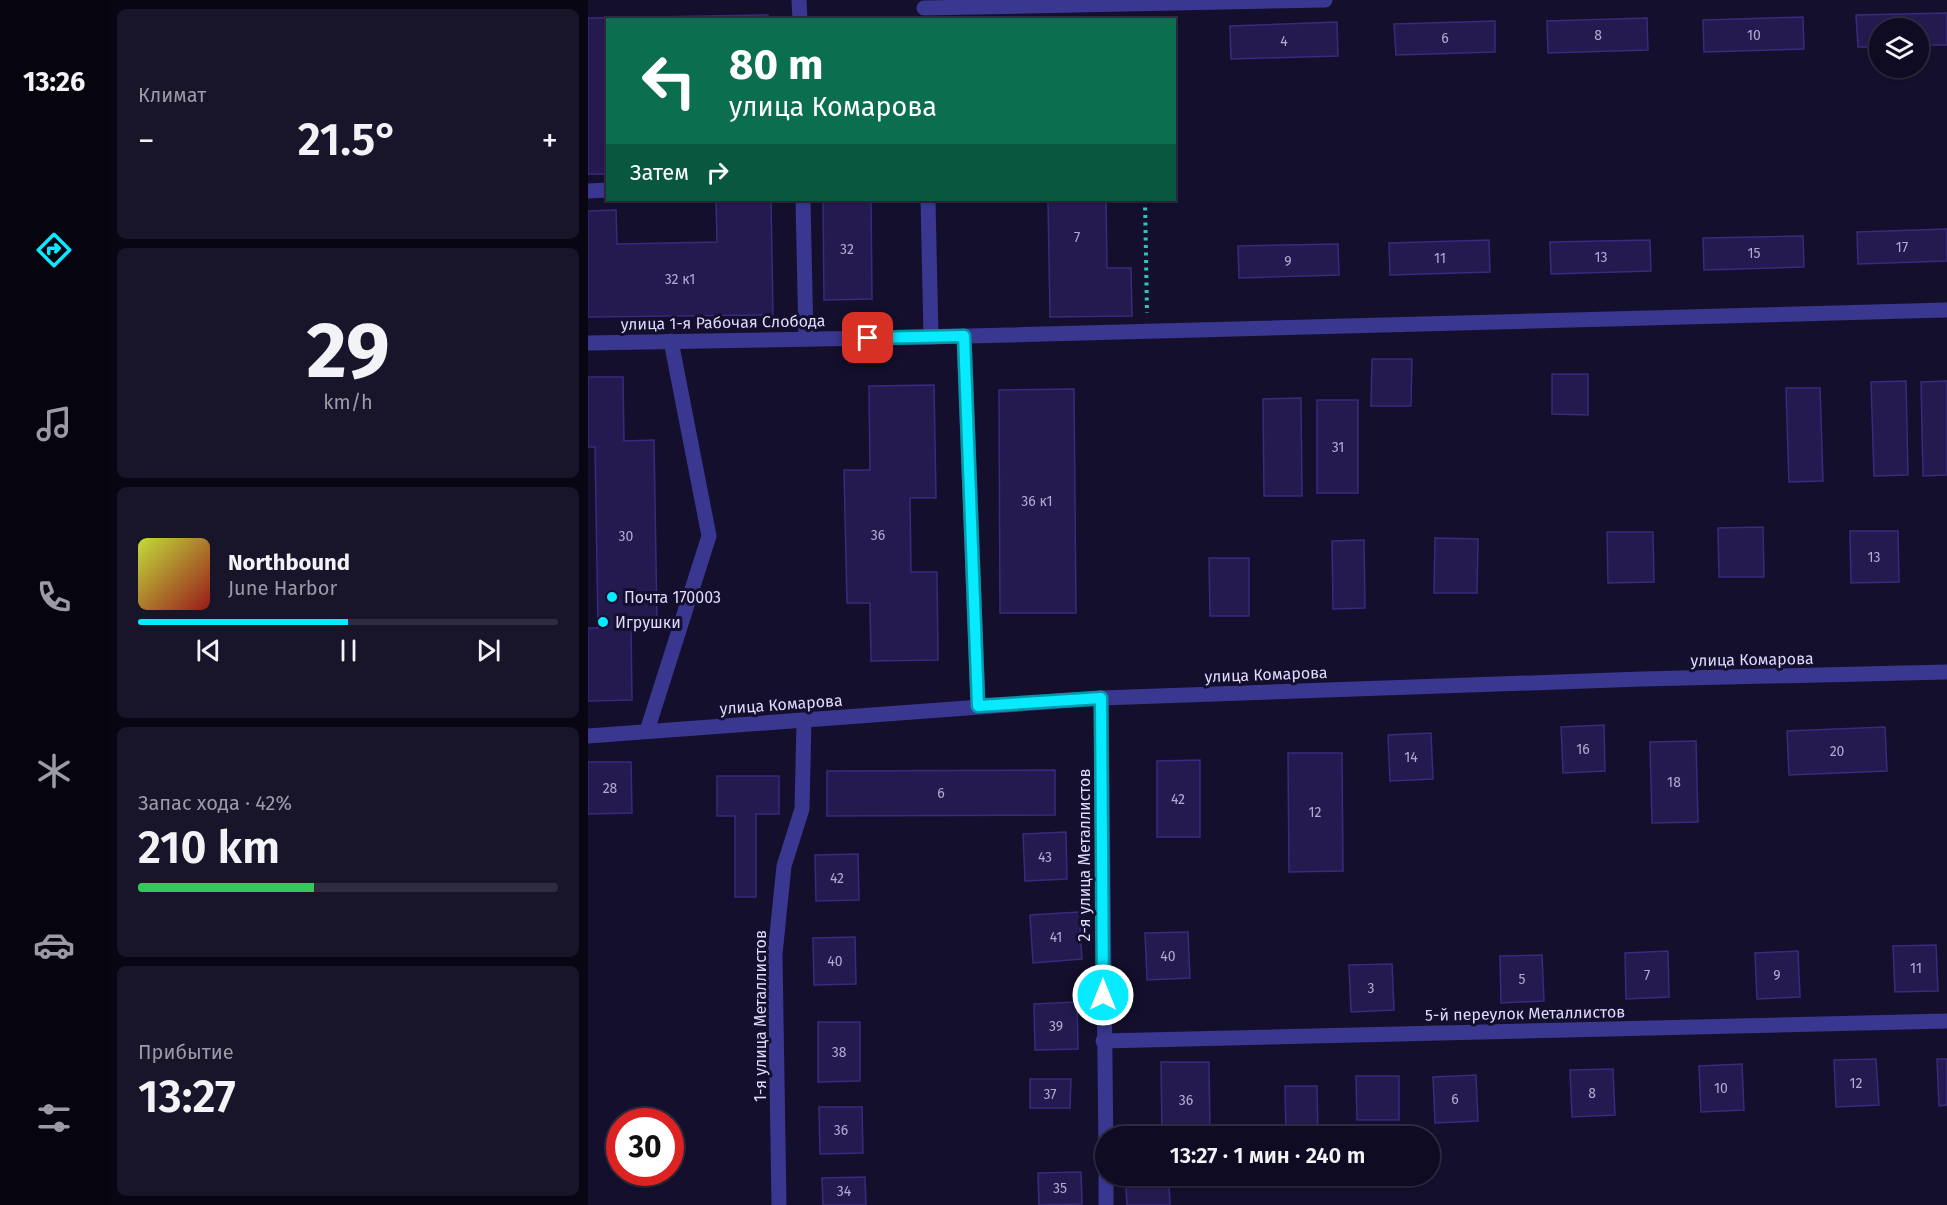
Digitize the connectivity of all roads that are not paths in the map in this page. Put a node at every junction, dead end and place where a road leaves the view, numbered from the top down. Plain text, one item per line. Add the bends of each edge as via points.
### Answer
1 (800, 0) edge
2 (1325, 0) edge
3 (1081, 3) edge
4 (1117, 3) edge
5 (924, 14) edge
6 (800, 18) edge
7 (606, 190) edge
8 (588, 191) edge
9 (803, 201) edge
10 (928, 201) edge
11 (1947, 310) edge
12 (964, 336) junction
13 (931, 337) junction
14 (806, 339) junction
15 (671, 341) junction
16 (588, 343) edge
17 (1947, 672) edge
18 (1101, 698) junction
19 (978, 706) junction
20 (804, 721) junction
21 (647, 731) junction
22 (588, 736) edge
23 (1947, 1022) edge
24 (1103, 1041) junction
25 (1105, 1126) edge
26 (1106, 1186) edge
27 (779, 1205) edge
28 (1106, 1205) edge

1 - 6 street
2 - 4 street
3 - 4 street
3 - 5 street
7 - 8 street
9 - 14 street
10 - 13 street
11 - 12 street
12 - 13 street
12 - 19 street
13 - 14 street, улица 1-я Рабочая Слобода
14 - 15 street, улица 1-я Рабочая Слобода
15 - 16 street, улица 1-я Рабочая Слобода
15 - 21 street via 709,536
17 - 18 street, улица Комарова
18 - 19 street, улица Комарова
18 - 24 street, 2-я улица Металлистов
19 - 20 street, улица Комарова
20 - 21 street, улица Комарова
20 - 27 street, 1-я улица Металлистов via 802,809 784,866 775,954
21 - 22 street, улица Комарова
23 - 24 street, 5-й переулок Металлистов
24 - 25 street, 2-я улица Металлистов
26 - 28 street

